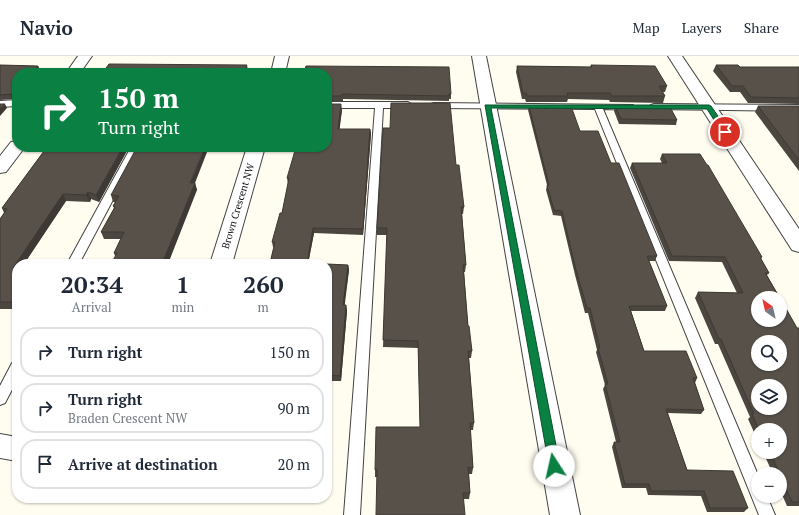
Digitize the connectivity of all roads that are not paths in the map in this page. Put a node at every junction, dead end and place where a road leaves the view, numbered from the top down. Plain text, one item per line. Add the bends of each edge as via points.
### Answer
1 (85, 56) edge
2 (282, 56) edge
3 (479, 56) edge
4 (675, 56) edge
5 (77, 68) edge
6 (279, 68) edge
7 (0, 104) edge
8 (12, 104) edge
9 (332, 105) edge
10 (378, 105) junction
11 (488, 106) junction
12 (598, 107) junction
13 (709, 107) junction
14 (799, 108) edge
15 (12, 152) edge
16 (133, 152) edge
17 (255, 152) edge
18 (0, 168) edge
19 (799, 245) edge
20 (76, 259) edge
21 (222, 259) edge
22 (12, 376) edge
23 (0, 399) edge
24 (0, 446) edge
25 (12, 448) edge
26 (751, 478) edge
27 (762, 503) edge
28 (352, 515) edge
29 (565, 515) edge
30 (767, 515) edge

1 - 5 street
2 - 6 street
3 - 11 street
4 - 13 street
7 - 8 lane
9 - 10 lane
10 - 11 lane
10 - 28 lane
11 - 12 lane
11 - 29 street
12 - 13 lane
12 - 26 lane
13 - 14 lane
13 - 19 street
15 - 18 street
16 - 20 lane
17 - 21 street, Brown Crescent NW
22 - 23 lane
24 - 25 street
27 - 30 lane

